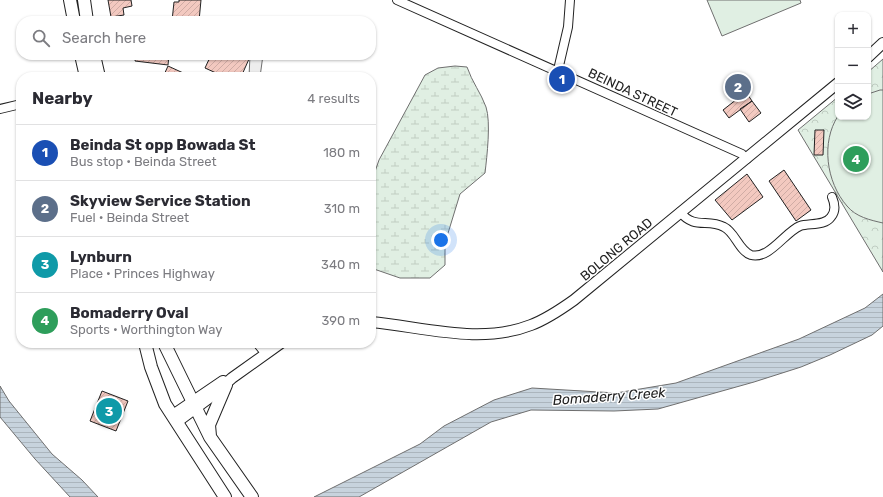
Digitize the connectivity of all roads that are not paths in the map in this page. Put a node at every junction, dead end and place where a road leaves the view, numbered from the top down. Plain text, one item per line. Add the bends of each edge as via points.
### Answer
1 (70, 0) edge
2 (84, 0) edge
3 (397, 0) edge
4 (570, 0) edge
5 (73, 16) edge
6 (86, 16) edge
7 (883, 43) edge
8 (871, 54) edge
9 (83, 60) edge
10 (90, 60) edge
11 (95, 60) edge
12 (558, 70) junction
13 (85, 72) edge
14 (91, 72) edge
15 (98, 72) edge
16 (837, 84) edge
17 (16, 105) edge
18 (0, 109) edge
19 (747, 159) junction
20 (832, 197) dead end
21 (680, 212) junction
22 (376, 323) edge
23 (146, 348) edge
24 (166, 348) edge
25 (262, 348) edge
26 (273, 348) edge
27 (265, 353) junction
28 (229, 381) junction
29 (194, 405) junction
30 (175, 419) junction
31 (210, 437) junction
32 (224, 497) edge
33 (252, 497) edge

1 - 5 highway
2 - 6 highway
3 - 12 street, BEINDA STREET
4 - 12 street via 568,27
7 - 8 main road
9 - 13 highway
10 - 14 street
11 - 15 highway
12 - 19 street, BEINDA STREET via 742,154
16 - 19 main road, BOLONG ROAD
17 - 18 street
19 - 21 main road, BOLONG ROAD
20 - 21 street via 835,210 831,218 825,222 800,226 762,255 746,252 726,228 718,224 692,223
21 - 22 main road, BOLONG ROAD via 574,300 532,325 508,332 467,334
23 - 30 highway via 165,404
24 - 29 highway
25 - 27 street
26 - 27 main road
27 - 28 main road
28 - 29 main road
28 - 31 highway via 209,425
29 - 30 main road
29 - 31 highway
30 - 32 highway
31 - 33 highway

